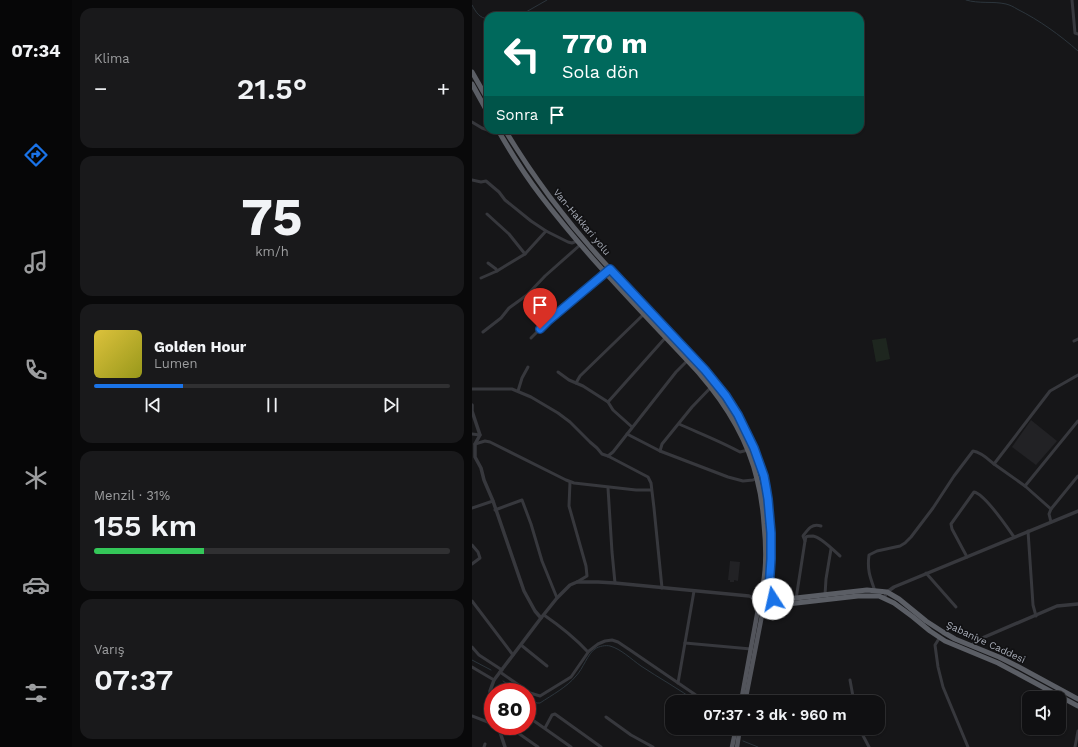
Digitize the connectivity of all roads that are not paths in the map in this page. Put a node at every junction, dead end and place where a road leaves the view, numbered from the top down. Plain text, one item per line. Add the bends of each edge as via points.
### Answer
1 (1072, 0) edge
2 (1078, 34) edge
3 (472, 72) edge
4 (472, 84) edge
5 (484, 93) edge
6 (484, 106) edge
7 (472, 122) edge
8 (484, 129) edge
9 (500, 134) edge
10 (508, 134) edge
11 (472, 181) edge
12 (487, 214) dead end
13 (546, 231) junction
14 (578, 243) junction
15 (525, 254) junction
16 (488, 264) dead end
17 (610, 269) junction
18 (497, 271) junction
19 (605, 272) junction
20 (481, 278) dead end
21 (644, 314) junction
22 (483, 332) dead end
23 (666, 337) junction
24 (531, 338) dead end
25 (1078, 339) edge
26 (1074, 341) dead end
27 (688, 360) junction
28 (528, 367) dead end
29 (558, 372) dead end
30 (1078, 375) edge
31 (716, 382) junction
32 (576, 383) junction
33 (712, 387) junction
34 (472, 389) edge
35 (518, 391) junction
36 (608, 402) junction
37 (472, 405) edge
38 (738, 415) junction
39 (732, 419) junction
40 (1078, 421) edge
41 (679, 424) junction
42 (632, 427) junction
43 (472, 434) edge
44 (627, 434) junction
45 (480, 435) junction
46 (475, 444) junction
47 (748, 450) junction
48 (660, 451) junction
49 (608, 456) junction
50 (474, 458) edge
51 (994, 464) junction
52 (1078, 476) edge
53 (757, 478) junction
54 (570, 482) junction
55 (1025, 486) junction
56 (608, 488) junction
57 (651, 490) junction
58 (493, 501) junction
59 (472, 508) edge
60 (1051, 509) junction
61 (496, 510) junction
62 (1078, 511) edge
63 (1051, 522) junction
64 (821, 526) dead end
65 (1028, 531) junction
66 (768, 534) junction
67 (1014, 537) junction
68 (804, 541) junction
69 (472, 545) edge
70 (832, 549) junction
71 (840, 556) dead end
72 (967, 557) junction
73 (472, 564) edge
74 (926, 573) junction
75 (576, 582) junction
76 (615, 583) junction
77 (662, 588) junction
78 (694, 591) junction
79 (887, 592) junction
80 (875, 593) junction
81 (760, 594) junction
82 (771, 595) junction
83 (749, 596) junction
84 (825, 596) junction
85 (557, 598) junction
86 (884, 598) junction
87 (796, 599) junction
88 (472, 600) edge
89 (758, 602) junction
90 (1078, 604) edge
91 (767, 607) junction
92 (956, 607) dead end
93 (544, 615) junction
94 (1036, 616) junction
95 (541, 618) junction
96 (940, 637) junction
97 (685, 643) junction
98 (521, 646) junction
99 (971, 646) junction
100 (472, 647) edge
101 (751, 649) junction
102 (588, 652) junction
103 (513, 655) junction
104 (547, 666) dead end
105 (472, 667) edge
106 (501, 671) junction
107 (494, 680) junction
108 (850, 680) dead end
109 (493, 683) edge
110 (678, 683) junction
111 (696, 695) edge
112 (742, 695) edge
113 (746, 695) edge
114 (853, 695) edge
115 (1078, 699) edge
116 (1078, 706) edge
117 (472, 716) edge
118 (606, 717) dead end
119 (484, 721) edge
120 (536, 722) edge
121 (545, 728) junction
122 (1078, 731) edge
123 (501, 735) edge
124 (521, 735) edge
125 (735, 735) edge
126 (739, 735) edge
127 (862, 735) edge
128 (506, 747) edge
129 (538, 747) edge
130 (571, 747) edge
131 (601, 747) edge
132 (653, 747) edge
133 (732, 747) edge
134 (737, 747) edge
135 (869, 747) edge
136 (968, 747) edge
137 (1075, 747) edge

1 - 2 street via 1074,26
3 - 5 highway
4 - 6 highway
7 - 8 street
9 - 14 highway via 532,184
10 - 17 highway, Van-Hakkari yolu via 546,193
11 - 13 street via 486,181 505,200
12 - 15 street via 509,234
13 - 14 street via 568,242
13 - 15 street
14 - 19 highway
14 - 22 street via 527,295
15 - 18 street
16 - 18 street
17 - 19 street
17 - 31 highway, Van-Hakkari yolu
18 - 20 street
19 - 21 highway
19 - 24 street
21 - 23 highway
21 - 32 street via 580,376
23 - 27 highway
23 - 36 street
25 - 26 street
27 - 33 highway
27 - 42 street
28 - 35 street
29 - 32 street
30 - 51 street via 1050,391
31 - 33 street
31 - 38 highway, Van-Hakkari yolu
32 - 36 street
33 - 39 highway
33 - 41 street
34 - 35 street
35 - 49 street via 558,413 602,454
36 - 42 street
37 - 45 street
38 - 39 highway
38 - 66 highway, Van-Hakkari yolu via 764,476 768,499
39 - 47 highway
40 - 55 street
41 - 47 street via 740,452
41 - 48 street via 662,444
42 - 44 street
43 - 45 street
44 - 48 street
44 - 49 street
45 - 46 street
46 - 50 street
46 - 54 street via 490,442
47 - 53 highway
48 - 53 street via 728,477 743,481
49 - 57 street via 648,477
50 - 58 street via 481,468
51 - 55 street
51 - 80 street via 973,451 911,537 900,546 877,551 869,556 868,566
52 - 60 street
53 - 66 highway
54 - 56 street
54 - 75 street via 569,506 587,576
55 - 60 street
56 - 57 street
56 - 76 street
57 - 77 street
58 - 59 street
58 - 61 street
60 - 63 street
61 - 85 street via 522,500
61 - 95 street via 524,591
62 - 63 street
63 - 65 street
64 - 68 street via 812,526 806,531
65 - 67 street
65 - 94 street
66 - 81 highway via 765,572
66 - 82 highway, Van-Hakkari yolu
67 - 72 street
67 - 72 street via 998,514 974,492 951,524
68 - 70 street via 806,537 812,536
68 - 87 street
69 - 73 street via 480,558
70 - 71 street
70 - 84 street
72 - 74 street
74 - 79 street
74 - 92 street
75 - 76 street
75 - 85 street
76 - 77 street
77 - 78 street
78 - 83 street
78 - 97 street
79 - 80 highway, Şabaniye Caddesi
79 - 86 street
79 - 99 highway, Şabaniye Caddesi via 933,626
80 - 84 highway, Şabaniye Caddesi via 859,591
80 - 86 highway
80 - 91 highway
81 - 82 highway via 765,592
81 - 83 street
81 - 89 highway
82 - 87 highway, Şabaniye Caddesi via 781,599
82 - 91 highway via 773,602
83 - 89 street
84 - 87 highway, Şabaniye Caddesi
85 - 93 street
86 - 96 highway
88 - 103 street
89 - 91 highway
89 - 101 main road
90 - 94 street via 1057,606
91 - 113 main road via 762,615
93 - 95 street
93 - 102 street via 564,629
94 - 99 street via 980,639
95 - 98 street
96 - 116 highway via 998,663
96 - 136 street via 935,646 942,681
97 - 101 street
97 - 110 street
98 - 103 street
98 - 104 street
99 - 115 highway, Şabaniye Caddesi via 1017,666
100 - 106 street
101 - 112 main road
102 - 106 street via 571,677 540,696 530,693
102 - 110 street via 605,641 618,642
103 - 106 street
105 - 107 street
106 - 107 street
107 - 109 street
108 - 114 street
110 - 111 street
117 - 119 street
118 - 132 street
120 - 121 street
121 - 130 street
121 - 131 street via 555,714
122 - 137 street
123 - 128 street
124 - 129 street
125 - 133 main road
126 - 134 main road
127 - 135 street

